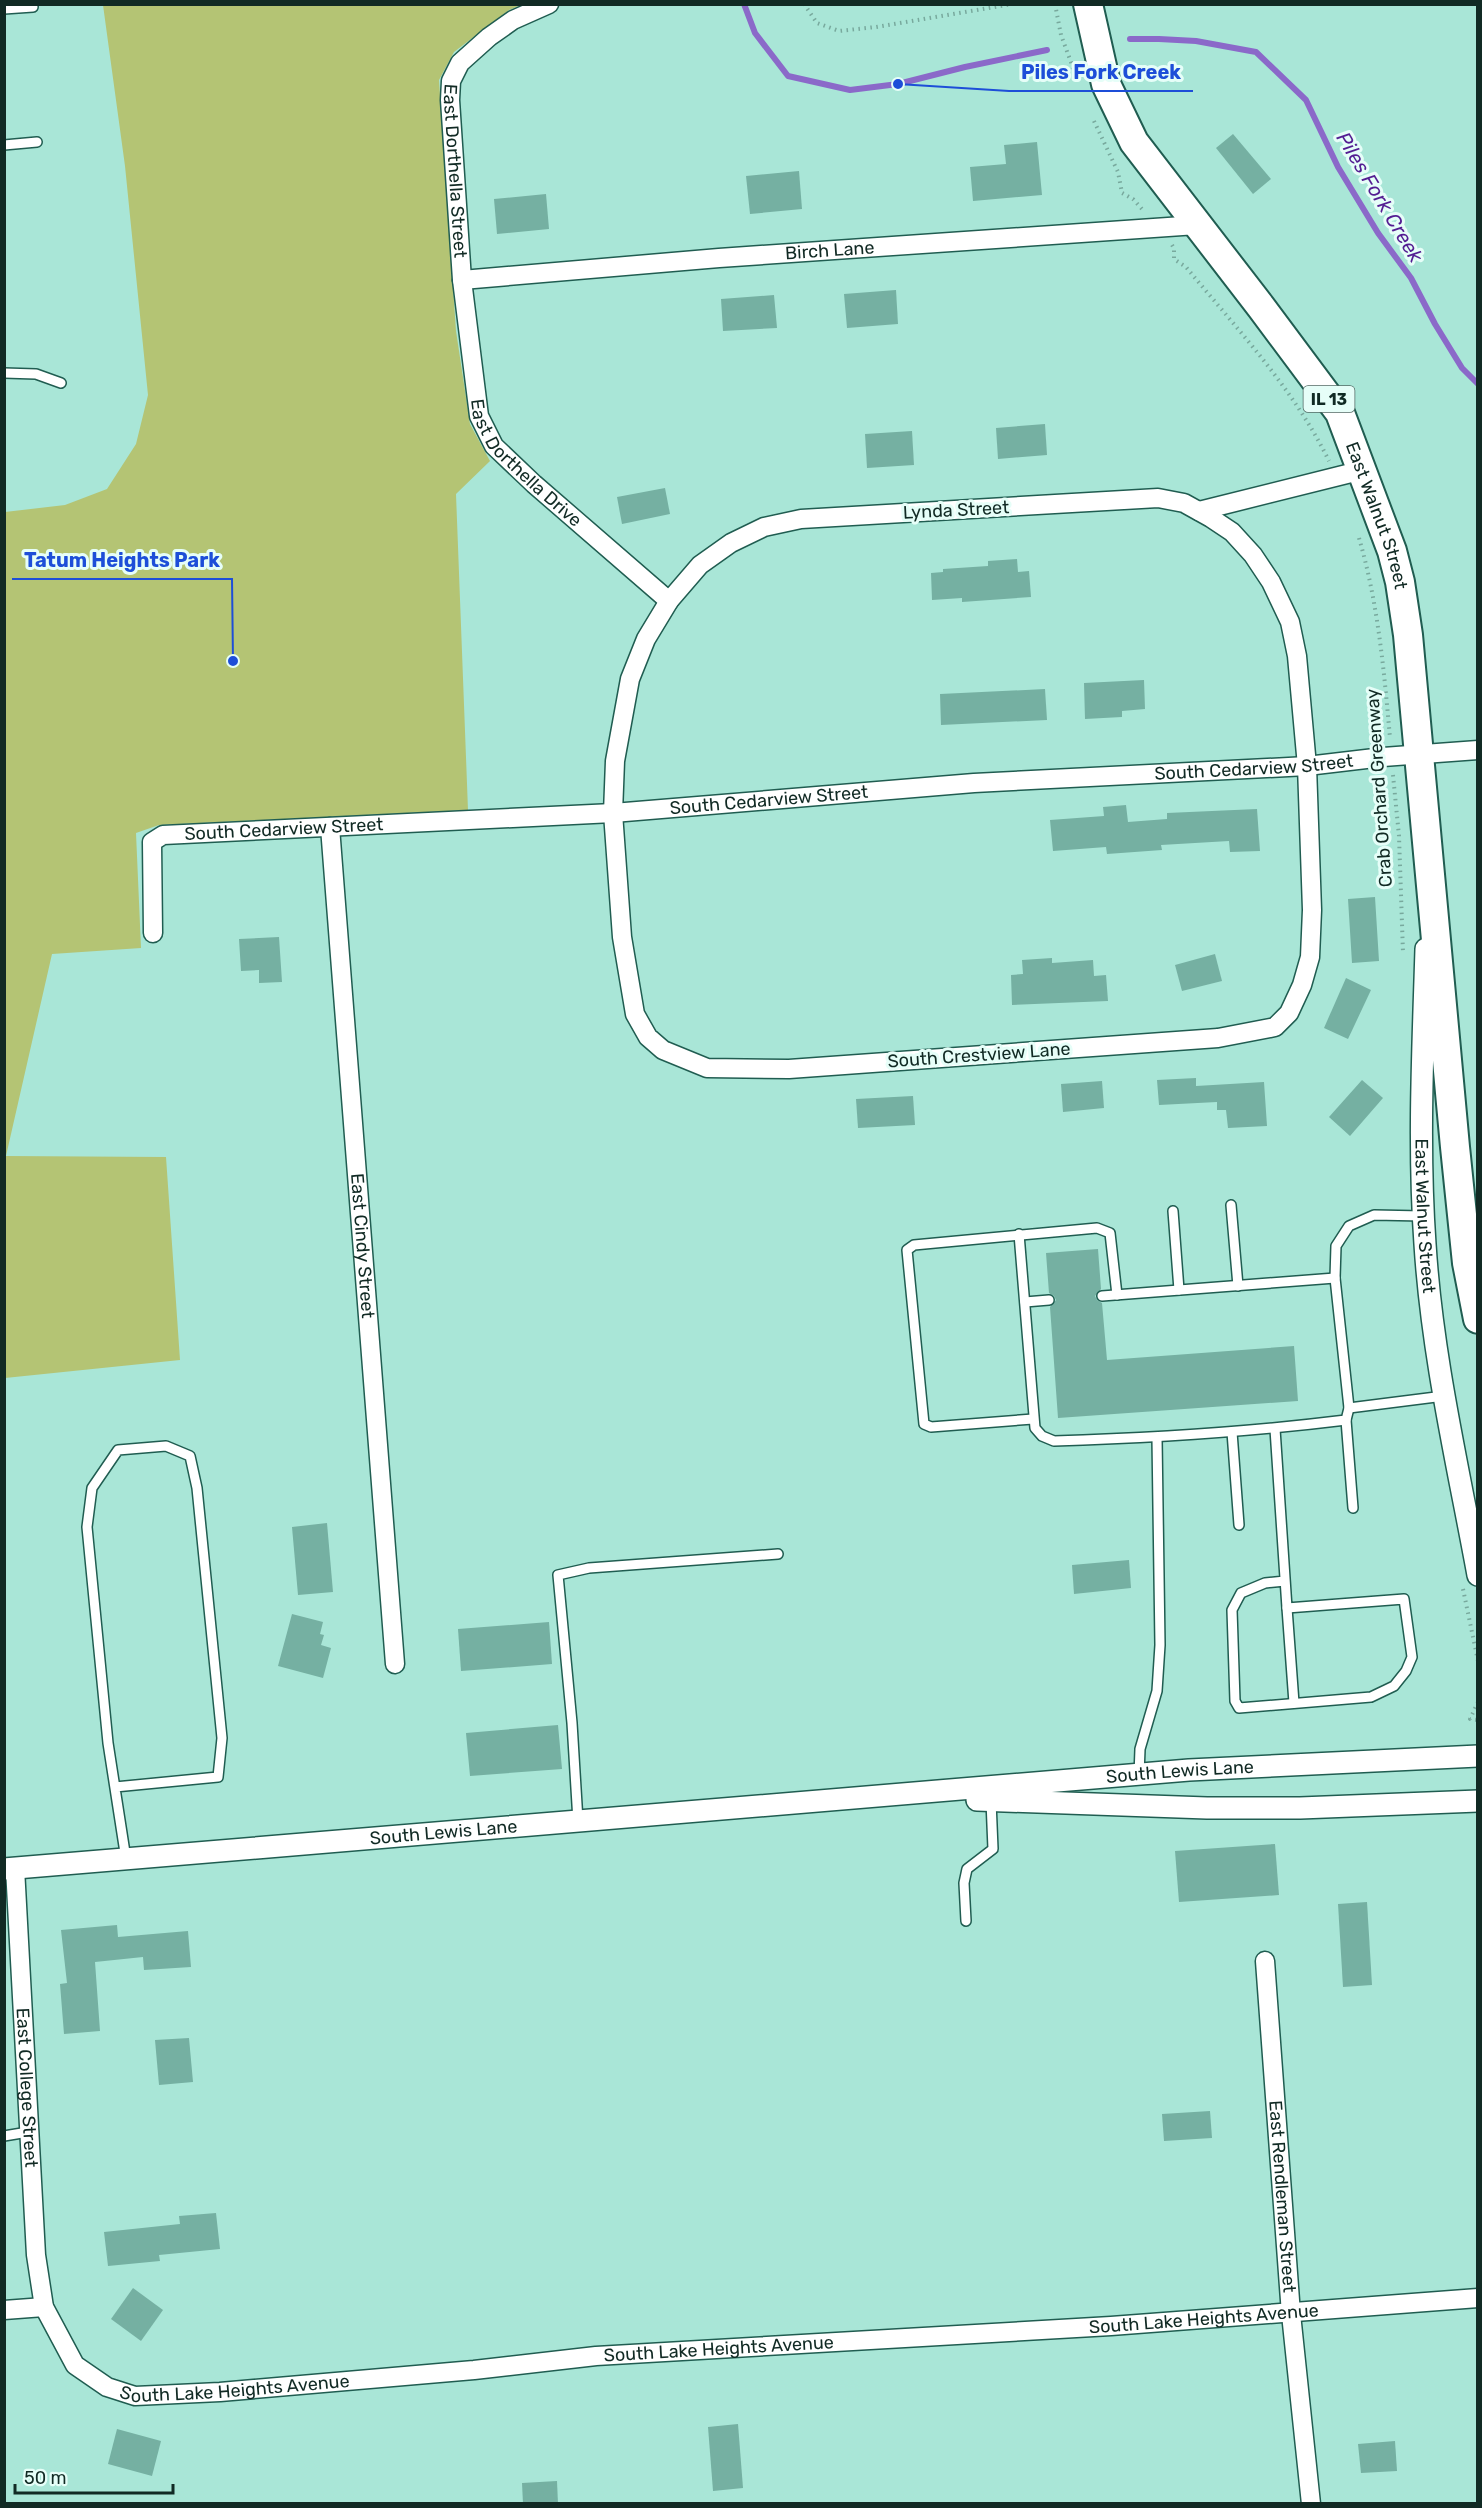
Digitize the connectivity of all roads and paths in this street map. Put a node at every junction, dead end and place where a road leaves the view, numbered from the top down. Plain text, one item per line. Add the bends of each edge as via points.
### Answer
1 (549, 4) edge
2 (804, 4) edge
3 (1011, 4) edge
4 (1055, 4) edge
5 (1088, 4) edge
6 (33, 7) dead end
7 (4, 9) edge
8 (1082, 92) dead end
9 (1091, 112) dead end
10 (37, 142) dead end
11 (4, 145) edge
12 (1197, 225) junction
13 (1158, 228) junction
14 (462, 280) junction
15 (4, 373) edge
16 (60, 383) dead end
17 (1350, 474) junction
18 (1199, 511) junction
19 (1357, 532) dead end
20 (669, 601) junction
21 (1478, 750) edge
22 (1420, 754) junction
23 (1391, 756) junction
24 (1307, 766) junction
25 (613, 813) junction
26 (330, 827) junction
27 (1429, 853) junction
28 (153, 933) dead end
29 (1403, 963) dead end
30 (1231, 1205) dead end
31 (1173, 1211) dead end
32 (1424, 1216) junction
33 (1019, 1234) junction
34 (1335, 1278) junction
35 (1239, 1286) junction
36 (1179, 1290) junction
37 (1117, 1295) junction
38 (1102, 1296) dead end
39 (1049, 1300) dead end
40 (1025, 1302) junction
41 (1478, 1318) edge
42 (1444, 1396) junction
43 (1349, 1408) junction
44 (1033, 1419) junction
45 (1346, 1420) junction
46 (1275, 1429) junction
47 (1232, 1432) junction
48 (1157, 1438) junction
49 (1353, 1508) dead end
50 (1239, 1525) dead end
51 (778, 1554) dead end
52 (1469, 1577) edge
53 (1285, 1581) junction
54 (1287, 1608) junction
55 (1478, 1661) edge
56 (395, 1664) dead end
57 (1478, 1702) edge
58 (1294, 1703) junction
59 (1478, 1720) edge
60 (1478, 1756) edge
61 (1139, 1775) junction
62 (115, 1786) junction
63 (883, 1797) junction
64 (990, 1801) junction
65 (1478, 1801) edge
66 (578, 1821) junction
67 (126, 1859) junction
68 (10, 1869) edge
69 (966, 1921) dead end
70 (1265, 1961) dead end
71 (28, 2132) junction
72 (4, 2136) edge
73 (1478, 2298) edge
74 (44, 2307) junction
75 (4, 2310) edge
76 (1291, 2314) junction
77 (1311, 2504) edge

1 - 14 street, East Dorthella Street via 513,20 489,37 460,63 451,81
2 - 3 path via 817,24 839,31
4 - 8 path via 1061,35
5 - 12 highway, East Walnut Street / IL 13 via 1106,84 1134,142
6 - 7 lane
9 - 13 path via 1118,172 1122,193 1133,199
10 - 11 lane
12 - 13 street, Birch Lane
12 - 17 highway, East Walnut Street / IL 13 via 1340,413
13 - 14 street, Birch Lane
13 - 17 path via 1174,248 1174,259 1186,267
14 - 20 street, East Dorthella Drive via 479,416 494,446
15 - 16 lane via 36,374
17 - 18 street
17 - 22 highway, East Walnut Street / IL 13 via 1392,551 1400,582
18 - 20 street, Lynda Street via 1184,503 1158,498 801,519 764,526 731,543 700,565
18 - 24 street, Lynda Street via 1232,532 1253,555 1290,622
19 - 23 path, Crab Orchard Greenway via 1379,629
20 - 25 street, Lynda Street via 646,639 630,680 615,761
21 - 22 street, South Cedarview Street
22 - 23 street, South Cedarview Street
22 - 27 highway, East Walnut Street / IL 13
23 - 24 street, South Cedarview Street
23 - 29 path, Crab Orchard Greenway via 1400,836
24 - 25 street, South Cedarview Street via 974,783
24 - 25 street, South Crestview Lane via 1310,957 1289,1013 1275,1027 1218,1038 789,1070 707,1068 663,1050 648,1037 635,1014 625,957
25 - 26 street, South Cedarview Street
26 - 28 street, South Cedarview Street via 163,835 152,842
26 - 56 street, East Cindy Street
27 - 32 street, East Walnut Street
27 - 41 highway, East Walnut Street / IL 13 via 1467,1263
30 - 35 lane
31 - 36 lane
32 - 34 lane via 1374,1215 1349,1226 1336,1246
32 - 42 street, East Walnut Street
33 - 37 lane via 1097,1228 1110,1233
33 - 40 lane
33 - 44 lane via 914,1245 908,1250 924,1424 931,1427
34 - 35 lane
34 - 43 lane
35 - 36 lane
36 - 37 lane
37 - 38 lane
39 - 40 lane
40 - 44 lane
42 - 43 lane
42 - 52 street, East Walnut Street
43 - 45 lane
44 - 48 lane via 1042,1436 1054,1442
45 - 46 lane
45 - 49 lane
46 - 47 lane
46 - 53 lane
47 - 48 lane
47 - 50 lane
48 - 61 lane via 1160,1645 1157,1691 1140,1749
51 - 66 lane via 589,1568 558,1575
52 - 55 path
53 - 54 lane
53 - 58 lane via 1265,1583 1241,1593 1232,1610 1235,1701 1239,1708
54 - 58 lane
54 - 58 lane via 1404,1599 1412,1657 1394,1686 1371,1697
57 - 59 path via 1470,1719
60 - 61 street, South Lewis Lane
61 - 63 street, South Lewis Lane
62 - 62 lane via 87,1527 92,1488 118,1450 166,1446 190,1456 197,1488 222,1738 218,1777
62 - 67 lane
63 - 64 street, South Lewis Lane
63 - 66 street, South Lewis Lane
64 - 65 street, South Lewis Lane via 1207,1808
64 - 69 lane via 993,1849 967,1869
66 - 67 street, South Lewis Lane
67 - 68 street, South Lewis Lane
68 - 71 street, East College Street
70 - 76 street, East Rendleman Street
71 - 72 lane
71 - 74 street, East College Street via 36,2256
73 - 76 street, South Lake Heights Avenue
74 - 75 street
74 - 76 street, South Lake Heights Avenue via 75,2365 107,2387 135,2396 324,2383 596,2356
76 - 77 street, East Rendleman Street

